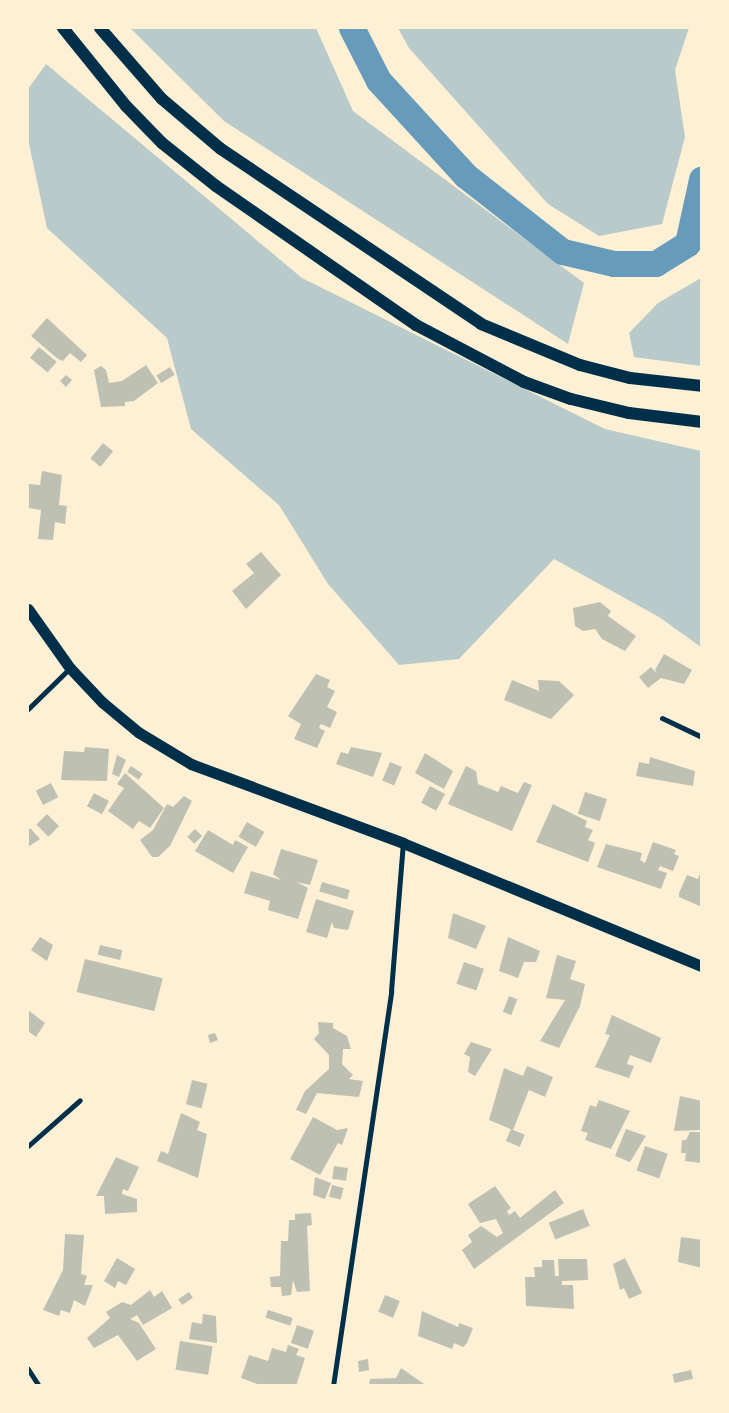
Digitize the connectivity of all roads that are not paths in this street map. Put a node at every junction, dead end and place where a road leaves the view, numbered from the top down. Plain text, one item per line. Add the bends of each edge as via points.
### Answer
1 (63, 28) edge
2 (100, 28) edge
3 (702, 386) edge
4 (702, 422) edge
5 (28, 609) edge
6 (70, 668) junction
7 (28, 709) edge
8 (662, 718) dead end
9 (702, 736) edge
10 (403, 843) junction
11 (702, 966) edge
12 (80, 1100) dead end
13 (28, 1146) edge
14 (28, 1369) edge
15 (39, 1386) edge
16 (334, 1386) edge

1 - 4 highway via 126,106 162,143 216,186 416,325 498,370 571,399 629,413
2 - 3 highway via 162,99 221,149 481,324 580,365 630,378
5 - 6 main road
6 - 7 street
6 - 10 main road via 138,732 191,764
8 - 9 street
10 - 11 main road
10 - 16 street via 391,991
12 - 13 street
14 - 15 street

